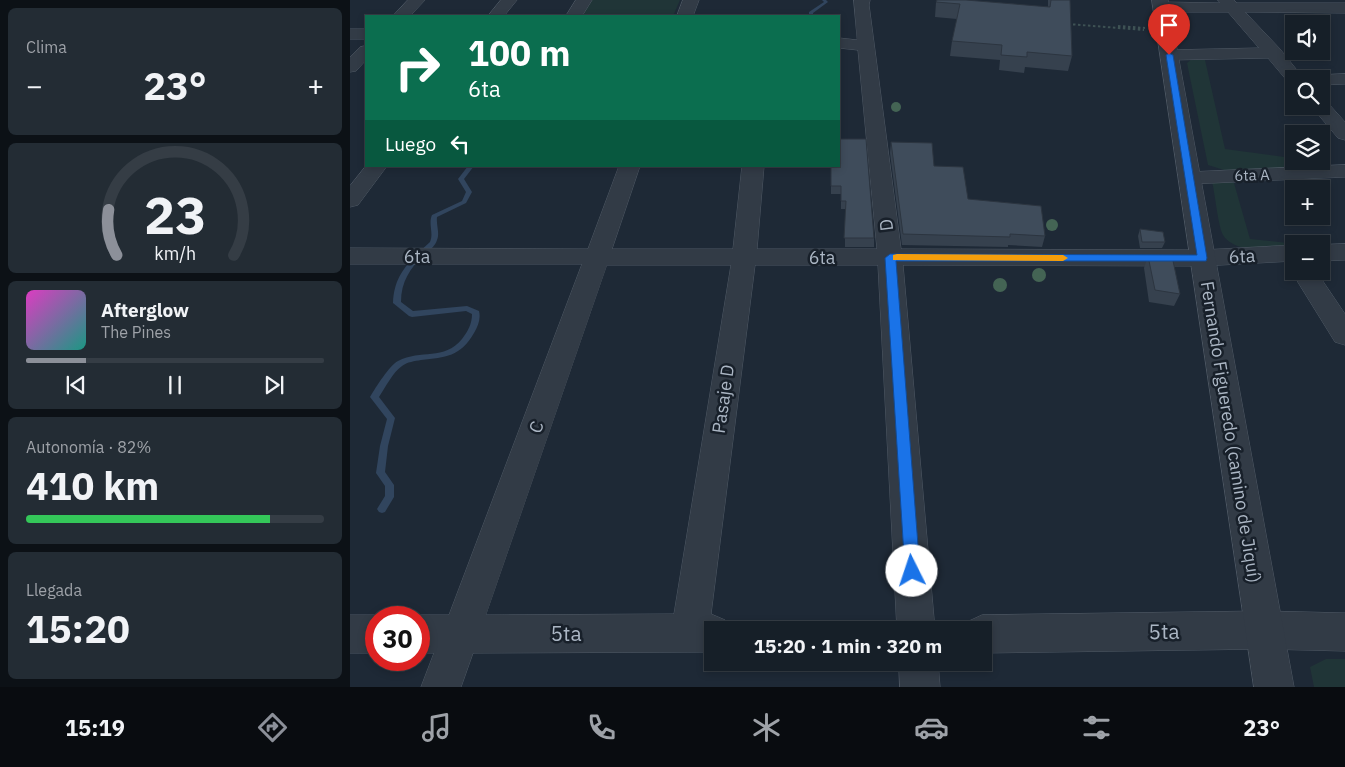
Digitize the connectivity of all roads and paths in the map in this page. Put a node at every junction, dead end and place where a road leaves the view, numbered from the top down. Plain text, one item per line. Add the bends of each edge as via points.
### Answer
1 (417, 0) edge
2 (509, 0) edge
3 (584, 0) edge
4 (691, 0) edge
5 (862, 0) edge
6 (1229, 4) edge
7 (1323, 4) edge
8 (1345, 8) edge
9 (402, 15) edge
10 (497, 15) edge
11 (575, 15) edge
12 (685, 15) edge
13 (1067, 23) edge
14 (1345, 23) edge
15 (1164, 25) edge
16 (350, 34) edge
17 (365, 34) edge
18 (840, 43) edge
19 (865, 46) junction
20 (365, 52) edge
21 (1274, 53) junction
22 (350, 67) edge
23 (1288, 70) edge
24 (1345, 79) edge
25 (1330, 80) edge
26 (1328, 115) edge
27 (1345, 134) edge
28 (376, 167) edge
29 (630, 167) edge
30 (754, 167) edge
31 (1345, 171) edge
32 (1190, 178) junction
33 (350, 200) edge
34 (1345, 252) edge
35 (1330, 253) edge
36 (350, 256) edge
37 (598, 257) junction
38 (744, 257) junction
39 (890, 258) junction
40 (1202, 258) junction
41 (1285, 259) edge
42 (1309, 280) edge
43 (1345, 335) edge
44 (915, 621) edge
45 (1264, 630) junction
46 (701, 632) edge
47 (1345, 632) edge
48 (350, 634) edge
49 (365, 634) edge
50 (430, 634) edge
51 (461, 634) junction
52 (992, 634) edge
53 (919, 671) edge
54 (441, 687) edge
55 (920, 687) edge
56 (1274, 687) edge

1 - 9 street
2 - 10 street
3 - 11 street
4 - 12 street
5 - 19 street, D
6 - 7 street
6 - 15 street
6 - 21 street
7 - 8 street
7 - 14 street
13 - 15 path
15 - 21 street
15 - 32 street, Fernando Figueredo (camino de Jiquí)
16 - 17 street
18 - 19 street
19 - 39 street, D
20 - 22 street
21 - 23 street
24 - 25 street
26 - 27 street
28 - 33 street
29 - 37 street, C
30 - 38 street, Pasaje D
31 - 32 street, 6ta A
32 - 40 street, Fernando Figueredo (camino de Jiquí)
34 - 35 street
36 - 37 street, 6ta
37 - 38 street, 6ta
37 - 51 street, C
38 - 39 street, 6ta
38 - 46 street, Pasaje D
39 - 40 street, 6ta
39 - 44 street, D
40 - 41 street, 6ta
40 - 45 street, Fernando Figueredo (camino de Jiquí)
42 - 43 street
45 - 47 street, 5ta
45 - 52 street, 5ta
45 - 56 street, Fernando Figueredo (camino de Jiquí)
46 - 51 street, 5ta
48 - 49 street
50 - 51 street, 5ta
51 - 54 street, C
53 - 55 street

